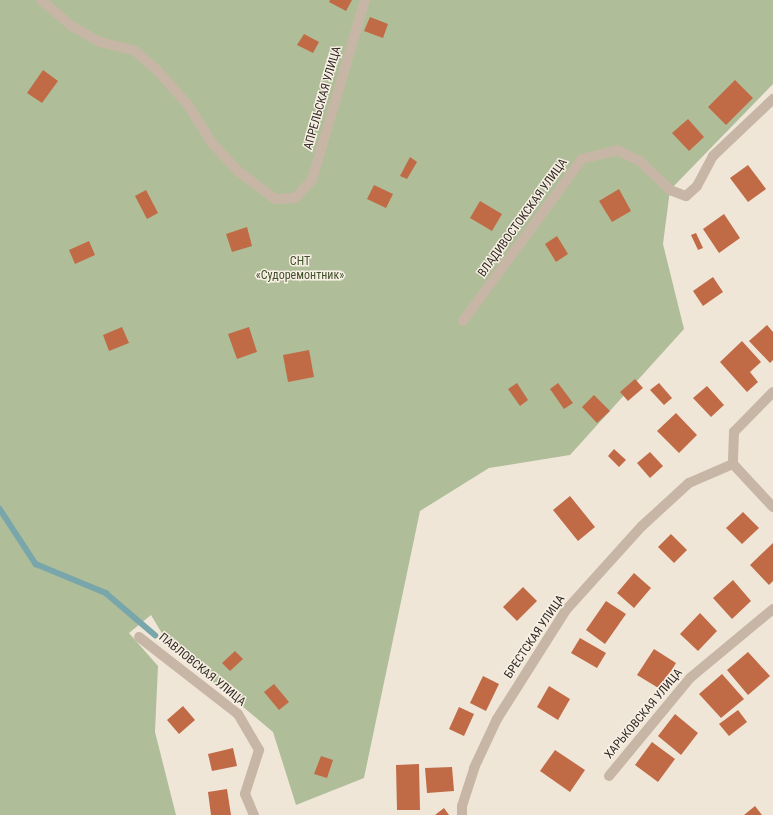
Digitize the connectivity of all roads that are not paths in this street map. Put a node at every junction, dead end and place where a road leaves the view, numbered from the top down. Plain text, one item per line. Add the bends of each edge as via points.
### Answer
1 (41, 0) edge
2 (365, 0) edge
3 (773, 99) edge
4 (463, 321) dead end
5 (773, 392) edge
6 (733, 464) junction
7 (773, 506) edge
8 (773, 609) edge
9 (139, 637) dead end
10 (610, 776) dead end
11 (254, 815) edge
12 (462, 815) edge

1 - 2 street, АПРЕЛЬСКАЯ УЛИЦА via 73,27 100,42 135,51 156,69 188,104 212,143 238,171 275,198 295,198 312,180
3 - 4 street, ВЛАДИВОСТОКСКАЯ УЛИЦА via 713,156 697,186 686,196 670,190 640,161 616,150 582,159
5 - 6 street via 734,432
6 - 7 street
6 - 12 street, БРЕСТСКАЯ УЛИЦА via 689,483 642,526 566,610 497,719 474,768 462,806
8 - 10 street, ХАРЬКОВСКАЯ УЛИЦА via 690,678
9 - 11 street, ПАВЛОВСКАЯ УЛИЦА via 238,714 259,750 245,794

